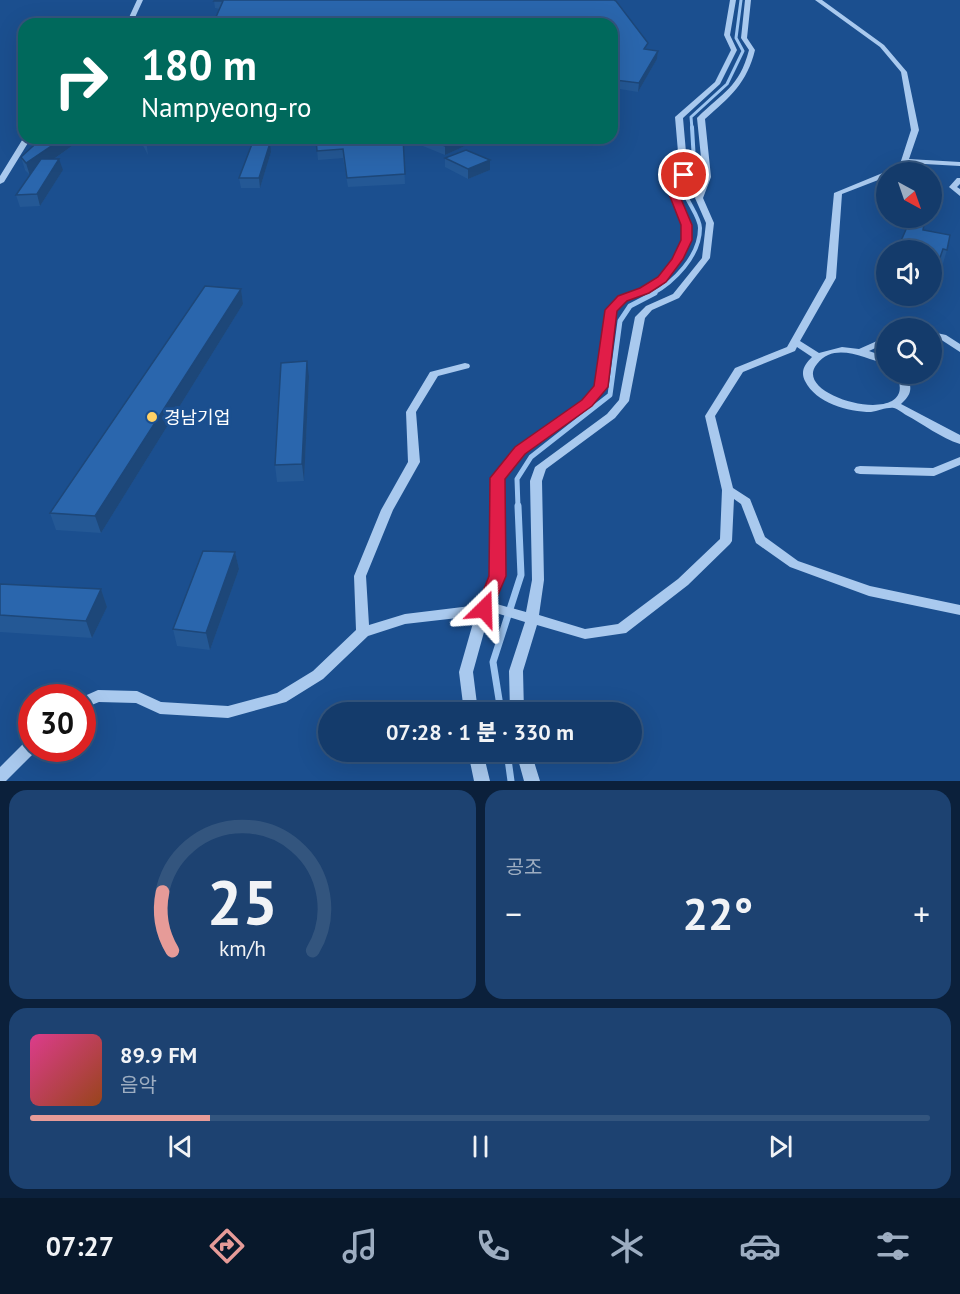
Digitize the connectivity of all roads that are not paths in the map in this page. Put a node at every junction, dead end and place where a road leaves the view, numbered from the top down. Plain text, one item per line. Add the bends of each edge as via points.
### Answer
1 (140, 0) edge
2 (733, 0) edge
3 (748, 0) edge
4 (818, 0) edge
5 (132, 18) edge
6 (23, 144) edge
7 (904, 161) joint
8 (960, 164) edge
9 (876, 178) edge
10 (960, 180) edge
11 (0, 182) edge
12 (960, 194) edge
13 (942, 337) edge
14 (795, 342) junction
15 (876, 344) edge
16 (960, 349) edge
17 (860, 351) junction
18 (818, 356) junction
19 (876, 357) edge
20 (465, 366) dead end
21 (906, 384) edge
22 (894, 404) junction
23 (960, 440) edge
24 (960, 461) edge
25 (860, 470) dead end
26 (728, 490) junction
27 (490, 609) junction
28 (960, 610) edge
29 (528, 618) junction
30 (363, 632) junction
31 (96, 697) edge
32 (470, 702) edge
33 (517, 702) edge
34 (18, 760) edge
35 (478, 762) edge
36 (527, 762) edge
37 (0, 777) edge
38 (483, 781) edge
39 (532, 781) edge

1 - 5 street
2 - 27 street via 727,35 734,50 718,83 679,117 684,175 674,194 687,225 686,240 662,279 645,291 622,299 611,310 601,387 587,403 520,450 497,478 498,576
3 - 29 street via 744,38 752,50 750,62 738,88 701,118 707,177 699,198 710,223 706,258 676,296 649,308 640,317 624,400 611,416 541,467 536,481 538,580
4 - 7 street via 882,46 904,72 915,130
6 - 11 street
7 - 8 street
9 - 14 street via 838,193 831,278
10 - 12 street via 954,187
13 - 16 street
14 - 18 street
14 - 26 street via 791,349 740,370 710,416
15 - 17 street
17 - 18 street
17 - 19 street
18 - 22 street via 810,363 808,372 818,391 864,408
20 - 30 street via 434,374 411,412 414,462 387,510 360,576
21 - 22 street via 903,398
22 - 23 street
24 - 25 street via 934,472
26 - 28 street via 746,502 760,540 794,564 869,591
26 - 29 street via 726,541 683,582 621,629 585,634
27 - 29 street
27 - 30 street via 405,618
27 - 32 street via 466,672
29 - 33 street via 516,671
30 - 31 street via 318,675 280,698 228,712 160,708 137,697
34 - 37 street
35 - 38 street
36 - 39 street

